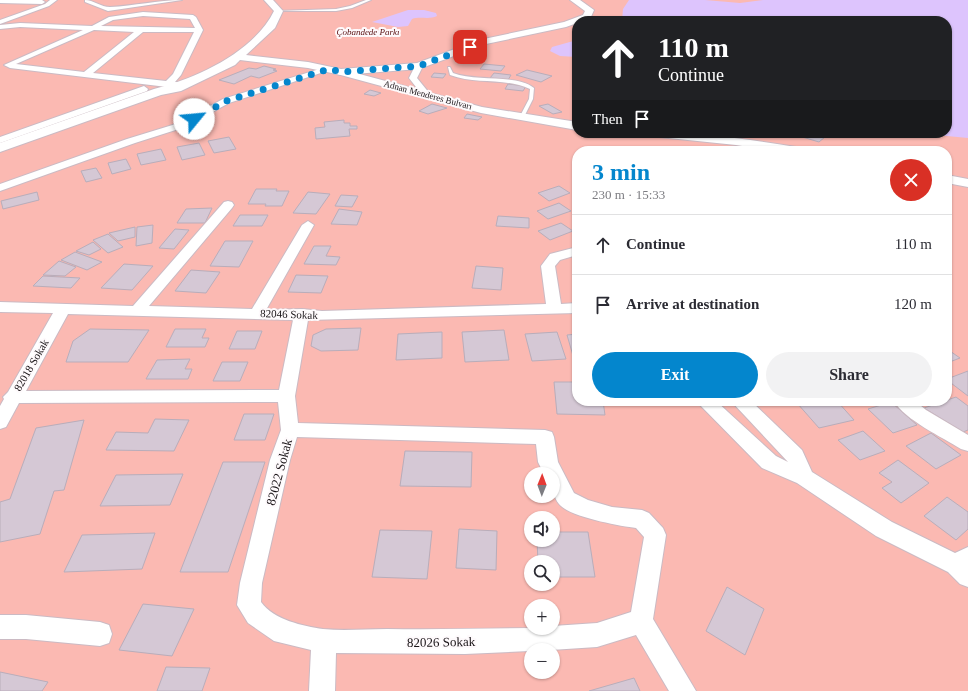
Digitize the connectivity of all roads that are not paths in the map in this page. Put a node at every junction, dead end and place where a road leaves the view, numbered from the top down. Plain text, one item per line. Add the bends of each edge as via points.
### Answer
1 (53, 0) edge
2 (89, 0) edge
3 (179, 0) edge
4 (268, 0) edge
5 (369, 0) edge
6 (574, 0) edge
7 (2, 2) edge
8 (279, 11) junction
9 (587, 16) edge
10 (572, 22) edge
11 (0, 23) edge
12 (0, 27) edge
13 (93, 28) junction
14 (141, 30) junction
15 (199, 30) junction
16 (238, 57) junction
17 (4, 65) edge
18 (419, 66) junction
19 (449, 68) dead end
20 (329, 69) junction
21 (0, 70) edge
22 (341, 72) junction
23 (86, 74) junction
24 (171, 87) junction
25 (144, 90) junction
26 (426, 94) junction
27 (521, 118) junction
28 (572, 125) edge
29 (707, 138) edge
30 (766, 146) edge
31 (0, 148) edge
32 (952, 180) edge
33 (968, 183) edge
34 (0, 188) edge
35 (228, 205) dead end
36 (308, 225) dead end
37 (572, 252) edge
38 (0, 307) edge
39 (554, 308) junction
40 (572, 308) edge
41 (63, 309) junction
42 (138, 310) junction
43 (257, 313) junction
44 (302, 314) junction
45 (286, 396) junction
46 (12, 397) junction
47 (710, 406) edge
48 (745, 406) edge
49 (909, 406) edge
50 (0, 422) edge
51 (290, 430) junction
52 (968, 444) edge
53 (804, 477) junction
54 (964, 566) edge
55 (249, 605) joint
56 (641, 621) junction
57 (0, 628) edge
58 (100, 634) dead end
59 (324, 641) junction
60 (322, 691) edge
61 (683, 691) edge

1 - 7 street
1 - 11 street
2 - 3 street via 86,1 108,9
4 - 8 main road
5 - 8 lane via 336,10
6 - 9 main road via 590,10
8 - 16 main road via 272,26
10 - 18 main road via 483,42
12 - 13 street via 20,25
13 - 14 street
13 - 15 street via 111,18 143,14 193,17
13 - 17 street
14 - 15 street
14 - 23 street
15 - 24 street
16 - 20 main road, Adnan Menderes Bulvarı
16 - 24 main road via 209,74
17 - 23 street
18 - 22 main road
18 - 26 street via 413,78
19 - 27 lane via 451,74 459,77 513,82 532,88 532,96
20 - 22 main road, Adnan Menderes Bulvarı
20 - 34 street via 226,101 182,125
21 - 25 street
22 - 26 street, Adnan Menderes Bulvarı
23 - 24 street
24 - 25 street
24 - 31 main road
24 - 31 main road via 165,96
25 - 31 street
26 - 27 street, Adnan Menderes Bulvarı via 481,110
27 - 28 street, Adnan Menderes Bulvarı
29 - 30 street
32 - 33 street
35 - 42 street
36 - 43 street
37 - 39 street via 555,257 548,266
38 - 41 street, 82046 Sokak
39 - 40 street, 82046 Sokak
39 - 44 street, 82046 Sokak via 322,316
41 - 42 street, 82046 Sokak
41 - 46 street, 82018 Sokak
42 - 43 street, 82046 Sokak
43 - 44 street, 82046 Sokak
44 - 45 street, 82022 Sokak
45 - 46 street
45 - 51 street, 82022 Sokak
46 - 50 street, 82018 Sokak
47 - 53 street via 769,462
48 - 53 street via 795,455
49 - 52 street
51 - 55 street, 82022 Sokak via 278,468 251,583
51 - 56 street via 545,437 548,462 567,499 612,516 642,519 655,535
53 - 54 street via 884,529
55 - 59 street, 82026 Sokak via 256,615 283,632
56 - 59 street, 82026 Sokak via 597,635 465,642
56 - 61 street
57 - 58 street via 26,627
59 - 60 street

